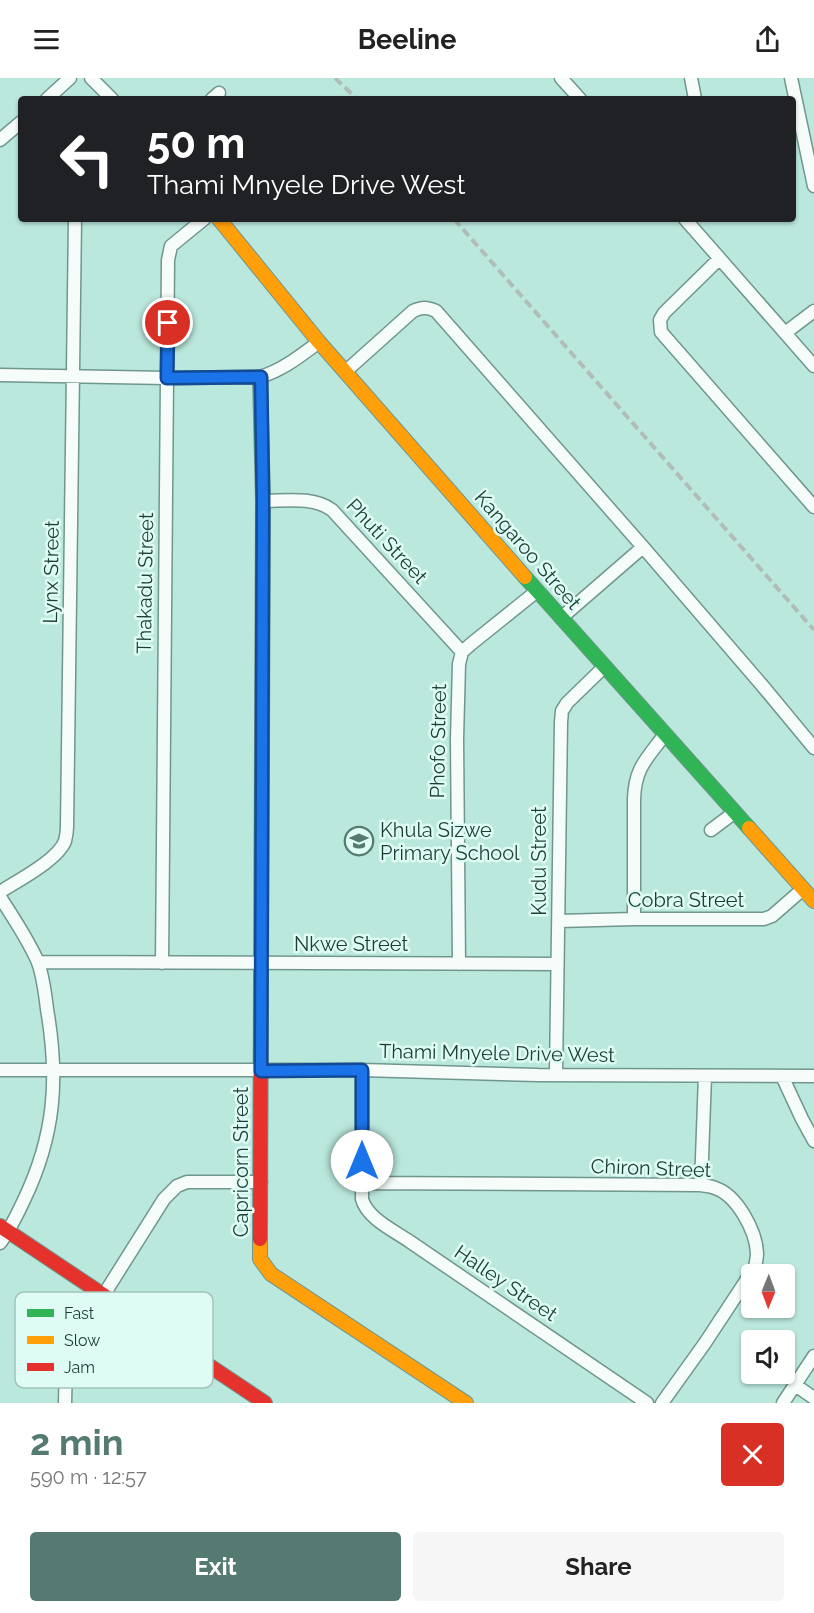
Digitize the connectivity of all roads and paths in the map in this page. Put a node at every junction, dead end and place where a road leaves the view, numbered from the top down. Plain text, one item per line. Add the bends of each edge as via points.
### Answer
1 (70, 78) edge
2 (91, 78) edge
3 (561, 78) edge
4 (691, 78) edge
5 (791, 78) edge
6 (49, 96) edge
7 (109, 96) edge
8 (577, 96) edge
9 (694, 96) edge
10 (795, 96) edge
11 (796, 101) edge
12 (18, 125) edge
13 (0, 140) edge
14 (814, 186) edge
15 (75, 222) edge
16 (200, 222) edge
17 (226, 222) edge
18 (688, 222) edge
19 (719, 259) junction
20 (814, 311) edge
21 (785, 333) junction
22 (319, 342) junction
23 (814, 366) edge
24 (346, 371) junction
25 (0, 375) edge
26 (72, 376) junction
27 (261, 377) junction
28 (167, 378) junction
29 (263, 501) junction
30 (814, 507) edge
31 (643, 547) junction
32 (537, 591) junction
33 (561, 618) junction
34 (462, 652) junction
35 (605, 666) junction
36 (665, 734) junction
37 (814, 748) edge
38 (735, 812) junction
39 (711, 830) dead end
40 (803, 889) junction
41 (0, 892) edge
42 (0, 897) edge
43 (814, 901) edge
44 (634, 919) junction
45 (559, 921) junction
46 (38, 962) junction
47 (162, 963) junction
48 (261, 963) junction
49 (459, 964) junction
50 (557, 964) junction
51 (0, 1070) edge
52 (54, 1070) junction
53 (362, 1070) junction
54 (261, 1071) junction
55 (556, 1074) junction
56 (705, 1076) junction
57 (782, 1076) junction
58 (814, 1076) edge
59 (814, 1141) edge
60 (261, 1182) junction
61 (362, 1184) junction
62 (701, 1185) junction
63 (3, 1234) edge
64 (97, 1292) edge
65 (105, 1292) edge
66 (814, 1356) edge
67 (213, 1369) edge
68 (795, 1385) junction
69 (65, 1388) edge
70 (814, 1398) edge
71 (65, 1403) edge
72 (265, 1403) edge
73 (466, 1403) edge
74 (647, 1403) edge
75 (662, 1403) edge
76 (783, 1403) edge

1 - 6 street
2 - 7 street
3 - 8 street
4 - 9 street
5 - 10 street
11 - 14 street
12 - 13 street
15 - 26 street, Lynx Street
16 - 28 street, Thakadu Street via 177,240 169,252
17 - 22 street, Kangaroo Street
18 - 19 street
19 - 21 street
19 - 30 street via 663,313 662,332
20 - 21 street
21 - 23 street
22 - 24 street, Kangaroo Street
22 - 27 street
24 - 31 street via 413,311 436,311
24 - 32 street, Kangaroo Street
25 - 26 street
26 - 28 street
26 - 41 street, Lynx Street via 68,827 59,851
27 - 28 street
27 - 29 street, Capricorn Street
28 - 47 street, Thakadu Street
29 - 34 street, Phuti Street via 325,504
29 - 48 street, Capricorn Street
31 - 33 street
31 - 37 street
32 - 33 street, Kangaroo Street
32 - 34 street
33 - 35 street, Kangaroo Street
34 - 49 street, Phofo Street via 457,739
35 - 36 street, Kangaroo Street
35 - 45 street, Kudu Street via 567,703 561,716
36 - 38 street, Kangaroo Street
36 - 44 street via 640,768 636,780
38 - 39 street
38 - 40 street, Kangaroo Street
40 - 43 street, Kangaroo Street
40 - 44 street, Cobra Street via 764,919
42 - 46 street
44 - 45 street, Cobra Street
45 - 50 street, Kudu Street
46 - 47 street, Nkwe Street
46 - 52 street
47 - 48 street, Nkwe Street
48 - 49 street, Nkwe Street
48 - 54 street, Capricorn Street
49 - 50 street, Nkwe Street
50 - 55 street, Kudu Street
51 - 52 street, Thami Mnyele Drive West
52 - 54 street, Thami Mnyele Drive West
52 - 63 street via 53,1103 44,1151 35,1176
53 - 54 street, Thami Mnyele Drive West
53 - 55 street, Thami Mnyele Drive West
53 - 61 street, Halley Street
54 - 60 street, Capricorn Street
55 - 56 street, Thami Mnyele Drive West
56 - 57 street, Thami Mnyele Drive West
56 - 62 street
57 - 58 street, Thami Mnyele Drive West
57 - 59 street
60 - 65 street via 202,1181 177,1186 156,1209
60 - 73 street, Capricorn Street via 260,1259 271,1274
61 - 62 street, Chiron Street
61 - 74 street, Halley Street via 364,1207 371,1214
62 - 75 street, Chiron Street via 715,1187 736,1204 746,1217 758,1256 744,1284
63 - 64 street
66 - 68 street
67 - 72 street
68 - 70 street
68 - 76 street
69 - 71 street

